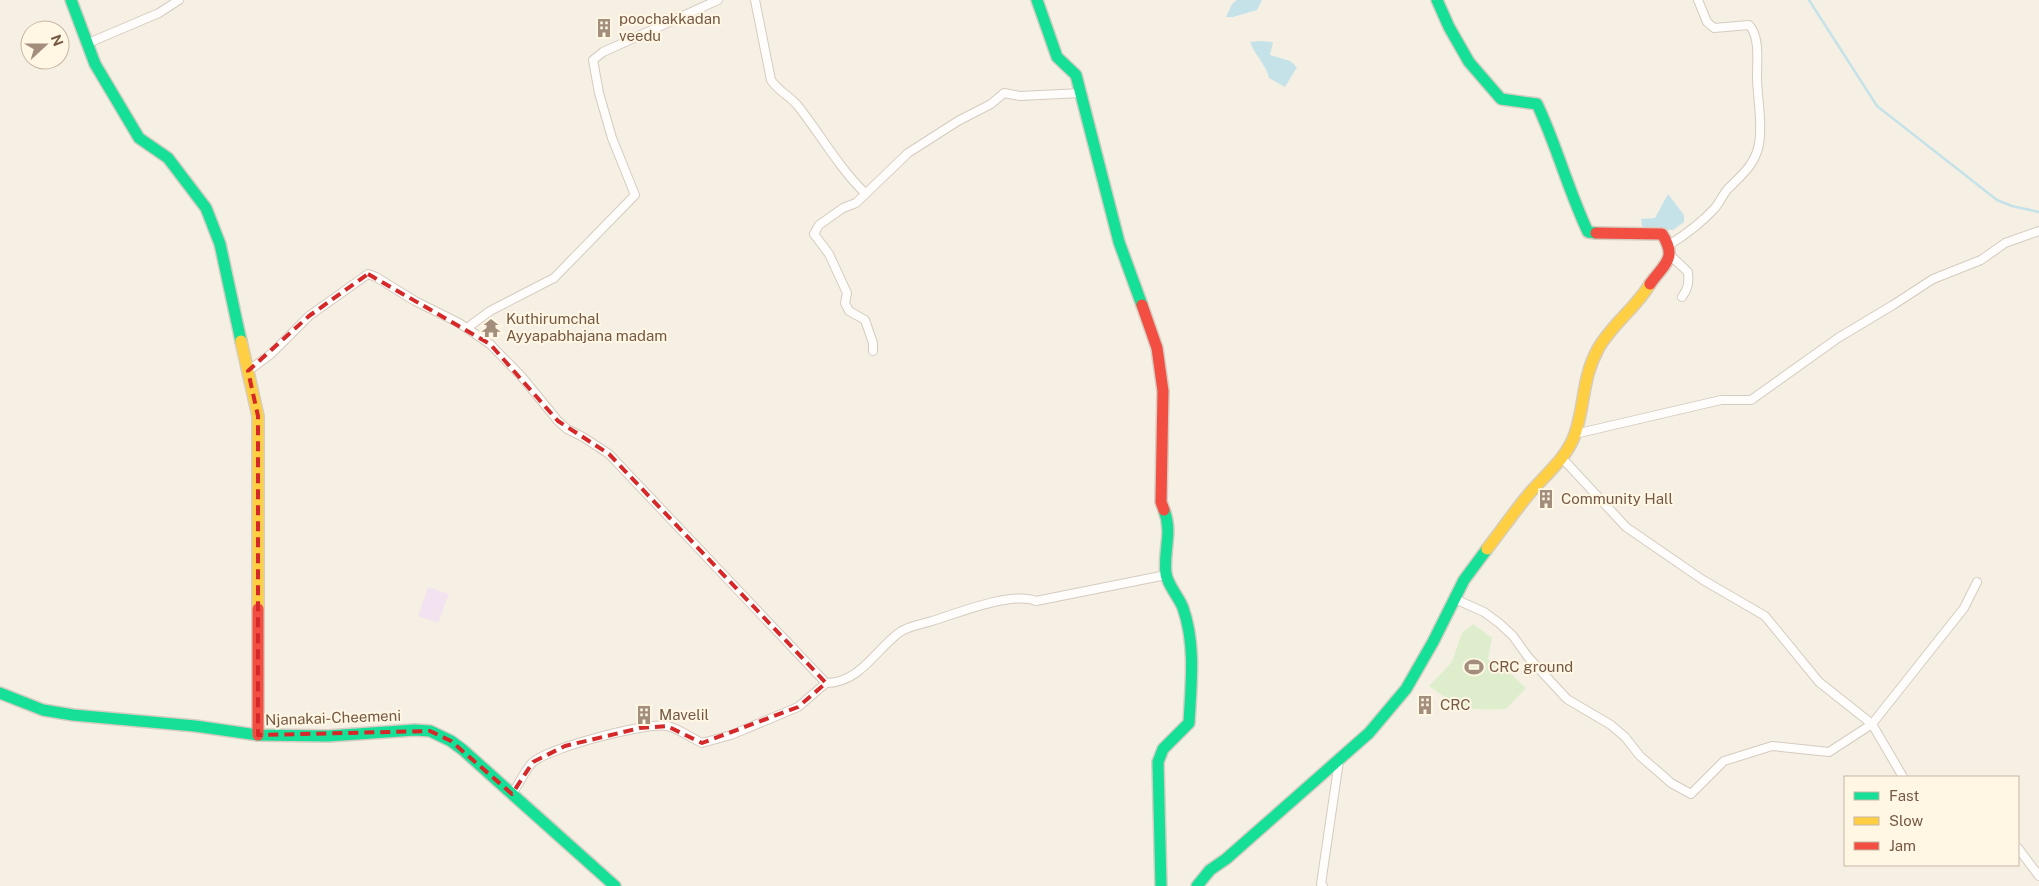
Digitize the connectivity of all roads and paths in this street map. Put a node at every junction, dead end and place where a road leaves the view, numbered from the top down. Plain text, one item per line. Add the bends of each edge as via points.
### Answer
1 (71, 0) edge
2 (179, 0) edge
3 (718, 0) edge
4 (755, 0) edge
5 (1037, 0) edge
6 (1437, 0) edge
7 (1698, 0) edge
8 (701, 4) edge
9 (86, 44) junction
10 (1081, 93) junction
11 (865, 193) junction
12 (2039, 231) edge
13 (1670, 250) junction
14 (1682, 297) dead end
15 (467, 328) junction
16 (873, 351) dead end
17 (248, 371) junction
18 (1575, 434) junction
19 (1562, 458) junction
20 (1166, 575) junction
21 (1977, 582) dead end
22 (1455, 599) junction
23 (826, 683) junction
24 (0, 693) edge
25 (1872, 724) junction
26 (258, 735) junction
27 (1339, 761) junction
28 (1902, 776) edge
29 (512, 794) junction
30 (2019, 849) edge
31 (2039, 876) edge
32 (615, 886) edge
33 (1162, 886) edge
34 (1198, 886) edge
35 (1323, 886) edge

1 - 9 street
2 - 9 street via 160,13
3 - 8 street
4 - 11 street via 770,80 778,90 792,98 851,180
5 - 10 street via 1057,56 1076,76
6 - 13 street via 1469,62 1501,99 1538,104 1588,232 1662,234
7 - 13 street via 1706,22 1714,28 1749,25 1754,29 1760,132 1752,164 1746,173 1725,192 1715,208
8 - 15 street via 593,60 612,138 635,195 554,278 490,311
9 - 17 street via 139,138 168,158 206,208 220,244
10 - 11 street via 1004,94 908,153
10 - 20 street via 1119,242 1157,348 1164,391 1161,502 1169,522
11 - 16 street via 856,203 819,225 814,234 833,262 847,293 845,303 849,310 865,320
12 - 18 street via 2006,243 1962,269 1933,279 1838,338 1751,400 1721,400
13 - 14 street via 1688,272 1689,282
13 - 18 street via 1662,270 1598,349 1585,381
15 - 17 street via 368,274 309,316 271,354
15 - 23 street via 490,344 567,429 608,454
17 - 26 street via 258,416
18 - 19 street
19 - 22 street via 1503,527 1464,580
19 - 25 street via 1626,527 1703,580 1765,616 1819,682
20 - 23 street via 1036,601 1029,598 994,602 901,631 851,678
20 - 33 street via 1183,608 1192,658 1189,723 1163,748 1158,762
21 - 25 street via 1964,608
22 - 25 street via 1499,623 1567,699 1611,725 1671,783 1691,794 1724,761 1772,746 1829,752
22 - 27 street via 1406,689 1369,733
23 - 29 street via 798,707 702,743 667,726 640,728 566,746 534,762
24 - 26 street, Njanakai-Cheemeni via 43,710 73,715
25 - 28 street
26 - 29 street, Njanakai-Cheemeni via 328,736 430,731 451,741
27 - 34 street via 1226,860 1210,870
27 - 35 street
29 - 32 street, Njanakai-Cheemeni
30 - 31 street

